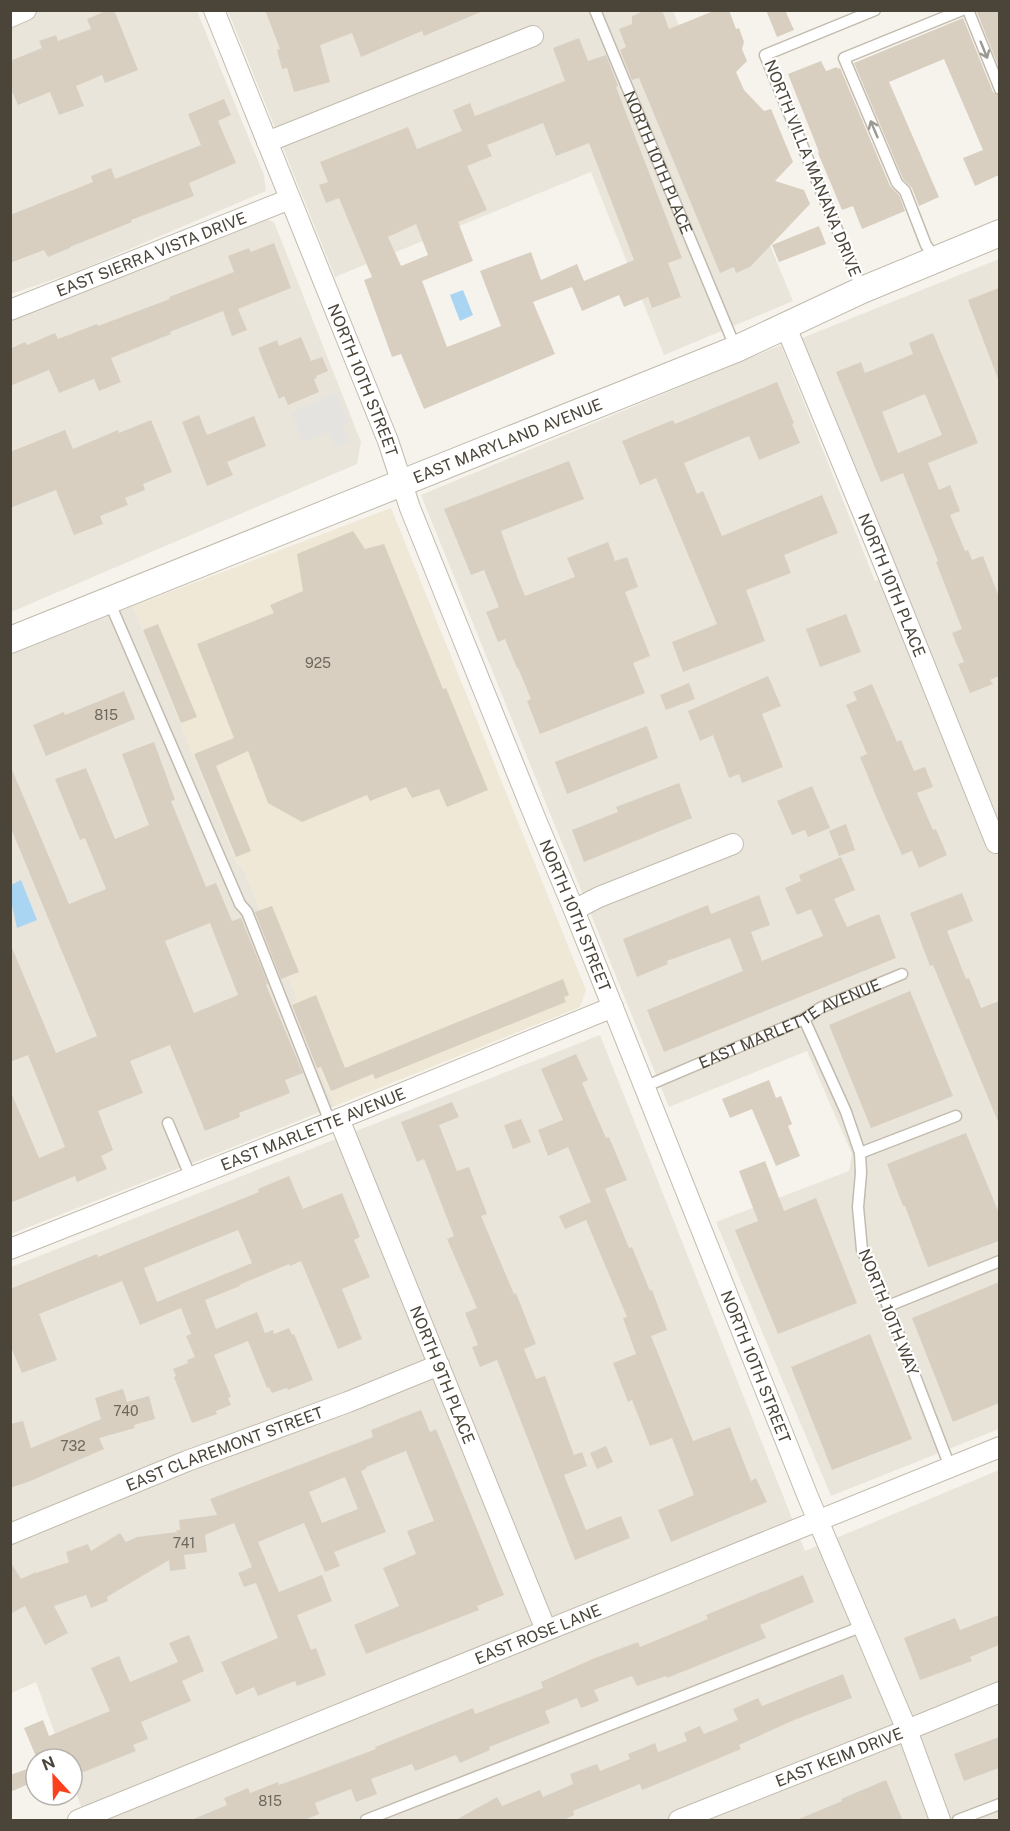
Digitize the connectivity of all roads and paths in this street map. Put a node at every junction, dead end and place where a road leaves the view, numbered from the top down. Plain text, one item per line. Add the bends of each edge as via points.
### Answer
1 (26, 10) edge
2 (214, 10) edge
3 (595, 10) edge
4 (874, 10) edge
5 (962, 10) edge
6 (968, 10) edge
7 (10, 17) edge
8 (532, 36) dead end
9 (999, 89) edge
10 (267, 142) junction
11 (290, 199) junction
12 (999, 233) edge
13 (936, 260) junction
14 (861, 290) junction
15 (10, 310) edge
16 (786, 327) junction
17 (736, 349) junction
18 (402, 482) junction
19 (109, 601) junction
20 (10, 640) edge
21 (733, 843) dead end
22 (996, 843) dead end
23 (574, 910) junction
24 (903, 974) dead end
25 (613, 1007) junction
26 (804, 1019) junction
27 (644, 1086) junction
28 (957, 1116) dead end
29 (334, 1121) junction
30 (168, 1123) dead end
31 (860, 1153) junction
32 (191, 1178) junction
33 (10, 1249) edge
34 (999, 1261) edge
35 (888, 1306) junction
36 (439, 1365) junction
37 (999, 1447) edge
38 (950, 1467) junction
39 (818, 1520) junction
40 (10, 1534) edge
41 (863, 1626) junction
42 (546, 1630) junction
43 (999, 1692) edge
44 (907, 1731) junction
45 (999, 1804) edge
46 (88, 1819) edge
47 (366, 1821) edge
48 (679, 1821) edge
49 (940, 1821) edge
50 (958, 1821) edge

1 - 7 street
2 - 10 street, NORTH 10TH STREET
3 - 17 lane, NORTH 10TH PLACE
4 - 14 lane, NORTH VILLA MANANA DRIVE via 765,55
13 -> 5 lane via 905,191 897,183 844,58
6 -> 9 lane
8 - 10 street
10 - 11 street, NORTH 10TH STREET
11 - 15 street, EAST SIERRA VISTA DRIVE
11 - 18 street, NORTH 10TH STREET
12 - 13 street, EAST MARYLAND AVENUE
13 - 14 street, EAST MARYLAND AVENUE
14 - 16 street, EAST MARYLAND AVENUE
16 - 17 street, EAST MARYLAND AVENUE
16 - 22 street, NORTH 10TH PLACE
17 - 18 street, EAST MARYLAND AVENUE
18 - 19 street, EAST MARYLAND AVENUE
18 - 23 street, NORTH 10TH STREET
19 - 20 street, EAST MARYLAND AVENUE
19 - 29 lane
21 - 23 street
23 - 25 street, NORTH 10TH STREET
24 - 26 lane, EAST MARLETTE AVENUE via 820,1008
25 - 27 street, NORTH 10TH STREET
25 - 29 street, EAST MARLETTE AVENUE
26 - 27 lane, EAST MARLETTE AVENUE
26 - 31 lane, NORTH 10TH WAY
27 - 39 street, NORTH 10TH STREET
28 - 31 lane
29 - 32 street, EAST MARLETTE AVENUE
29 - 36 street, NORTH 9TH PLACE
30 - 32 lane
31 - 35 lane, NORTH 10TH WAY via 858,1207 862,1250
32 - 33 street, EAST MARLETTE AVENUE
34 - 35 lane
35 - 38 lane, NORTH 10TH WAY
36 - 40 street, EAST CLAREMONT STREET via 187,1461
36 - 42 street, NORTH 9TH PLACE
37 - 38 street, EAST ROSE LANE
38 - 39 street, EAST ROSE LANE
39 - 41 street, NORTH 10TH STREET
39 - 42 street, EAST ROSE LANE
41 - 44 street, NORTH 10TH STREET
41 - 47 lane
42 - 46 street, EAST ROSE LANE
43 - 44 street, EAST KEIM DRIVE
44 - 48 street, EAST KEIM DRIVE
44 - 49 street, NORTH 10TH STREET
45 - 50 lane

